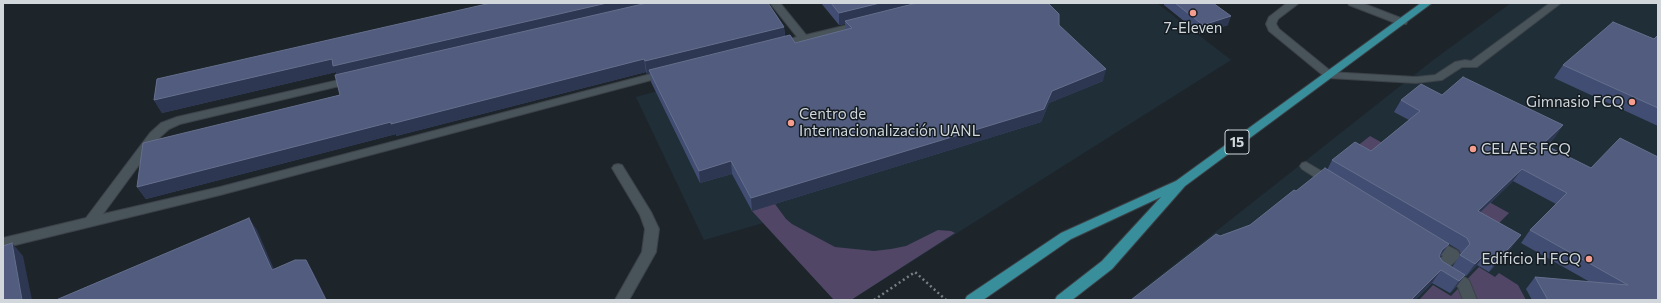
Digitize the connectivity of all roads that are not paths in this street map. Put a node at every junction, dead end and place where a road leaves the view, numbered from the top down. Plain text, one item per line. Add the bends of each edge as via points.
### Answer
1 (776, 3) edge
2 (1294, 3) edge
3 (1353, 3) edge
4 (1427, 3) edge
5 (1556, 3) edge
6 (872, 22) edge
7 (1402, 22) junction
8 (804, 40) junction
9 (766, 48) edge
10 (677, 70) edge
11 (1329, 75) junction
12 (361, 77) edge
13 (1306, 166) dead end
14 (618, 168) dead end
15 (1181, 183) junction
16 (1344, 189) edge
17 (90, 222) junction
18 (1421, 236) edge
19 (3, 243) edge
20 (622, 300) edge
21 (972, 300) edge
22 (1062, 300) edge
23 (1470, 300) edge

1 - 8 street
2 - 11 street via 1274,17 1271,24 1274,32
3 - 7 street
4 - 7 highway, 15
5 - 11 street via 1473,65 1459,64 1438,78 1416,80
6 - 8 street
7 - 11 highway, 15
8 - 9 street
10 - 17 street via 220,191
11 - 15 highway, 15
12 - 17 street via 165,126 154,136
13 - 16 street
14 - 20 street via 652,229 649,252
15 - 21 highway, 15 via 1066,236
15 - 22 highway, 15 via 1107,265
17 - 19 street
18 - 23 street via 1453,255 1439,268 1464,284

